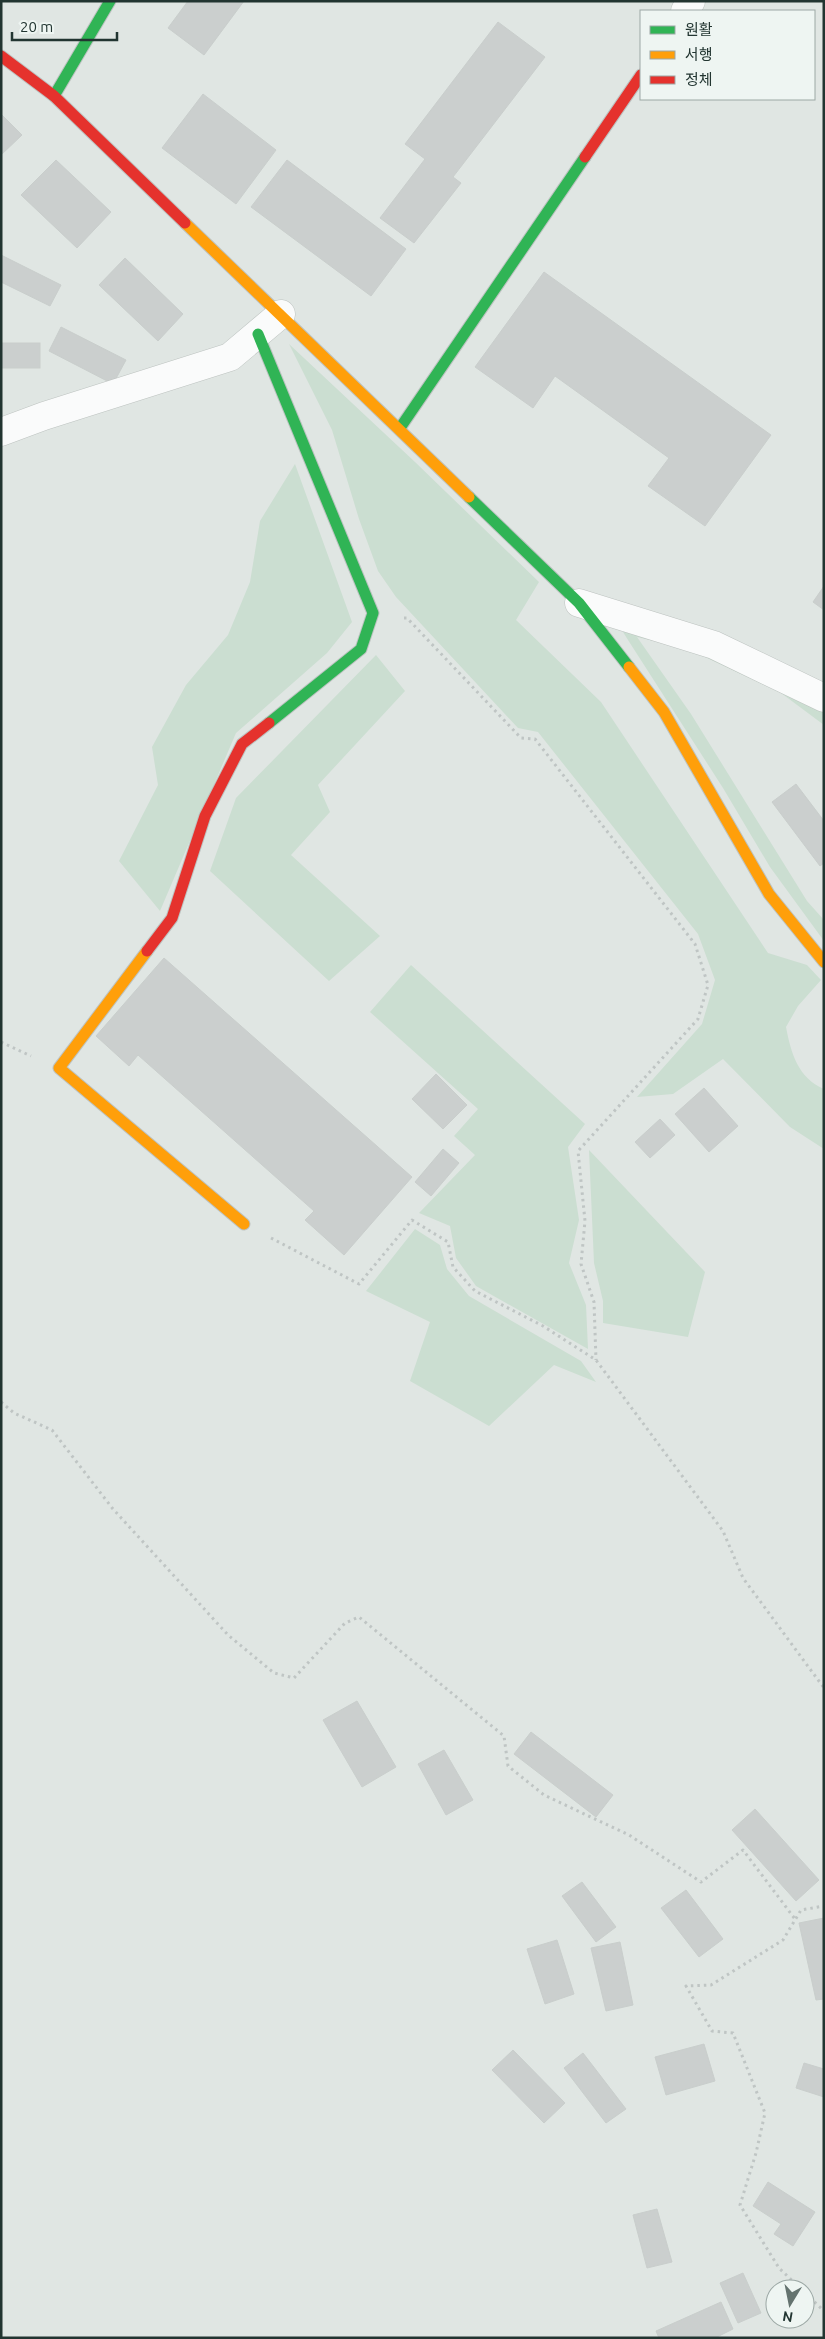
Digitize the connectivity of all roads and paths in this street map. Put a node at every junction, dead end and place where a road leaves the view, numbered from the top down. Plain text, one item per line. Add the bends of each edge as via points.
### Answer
1 (110, 1) edge
2 (1, 56) edge
3 (640, 76) edge
4 (54, 96) junction
5 (282, 314) junction
6 (258, 334) junction
7 (400, 428) junction
8 (1, 432) edge
9 (579, 602) junction
10 (373, 613) junction
11 (824, 698) edge
12 (824, 962) edge
13 (244, 1224) joint
14 (596, 1360) junction
15 (1, 1402) edge
16 (824, 1688) edge
17 (824, 1906) edge
18 (795, 1919) junction
19 (791, 2279) edge

1 - 4 street
2 - 4 street
3 - 7 street
4 - 5 street
5 - 6 street
5 - 7 street
6 - 8 street via 230,357
6 - 10 street
7 - 9 street
9 - 11 street via 714,645
9 - 12 street via 664,712 769,894
10 - 13 street via 361,649 242,744 205,816 172,918 59,1068
10 - 14 path via 407,618 520,738 534,739 695,944 708,985 698,1019 578,1151 585,1221 581,1264 594,1302
13 - 14 path via 359,1284 412,1220 448,1242 453,1267 475,1292 543,1326
14 - 16 path via 723,1531 743,1578
15 - 18 path via 14,1413 52,1430 113,1509 189,1593 228,1635 274,1673 294,1678 346,1623 360,1617 504,1736 508,1766 544,1795 629,1835 701,1882 743,1850
17 - 18 path via 801,1910
18 - 19 path via 783,1940 711,1986 686,1986 712,2031 733,2033 765,2113 740,2205 779,2268

